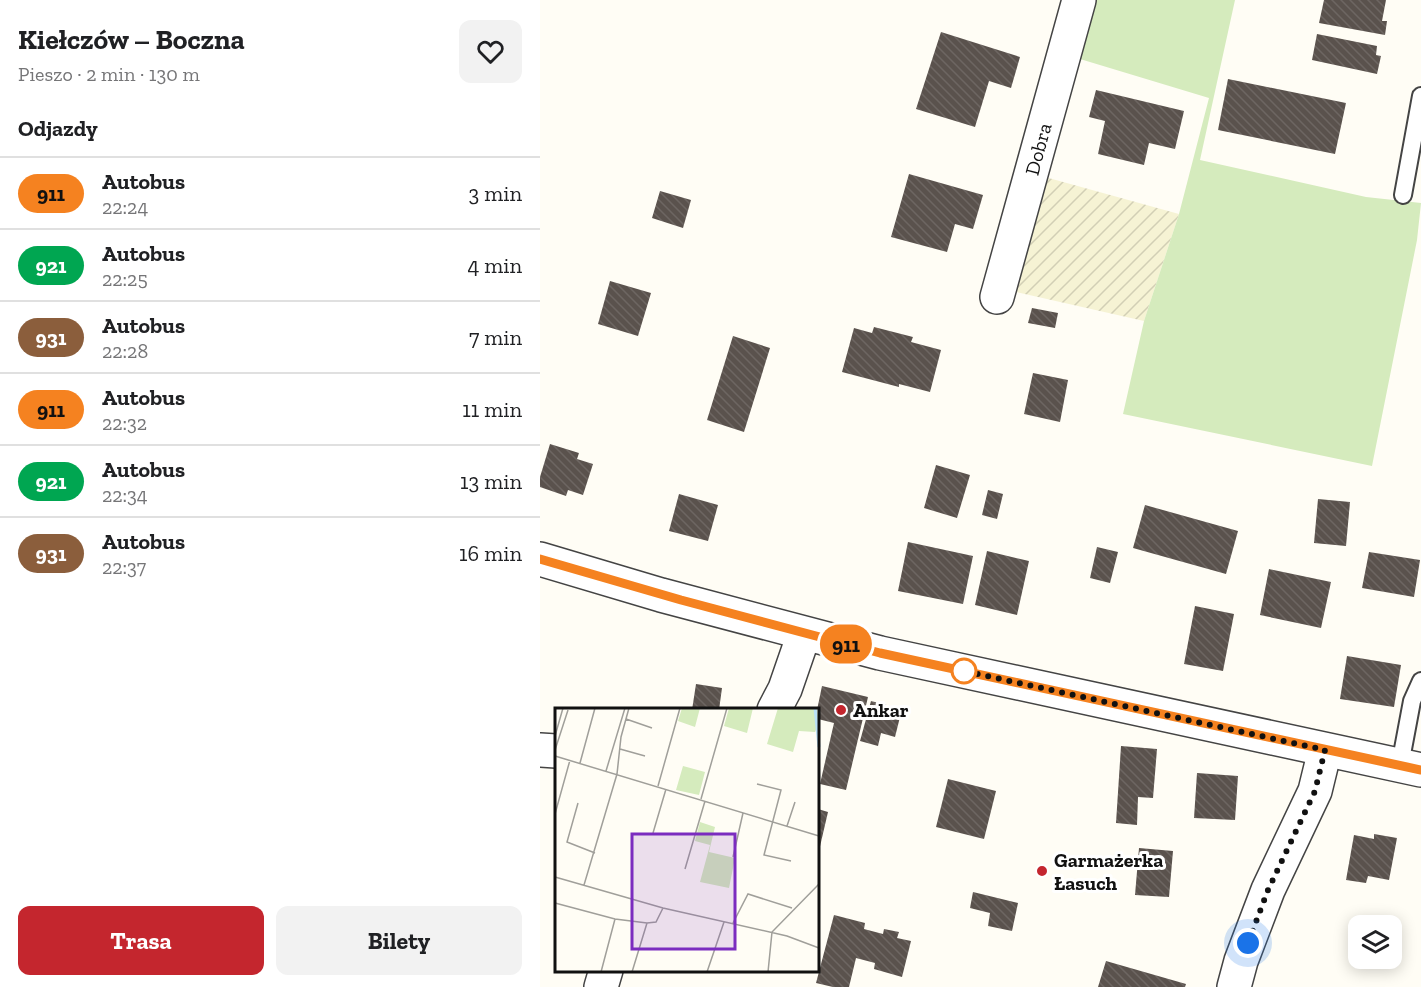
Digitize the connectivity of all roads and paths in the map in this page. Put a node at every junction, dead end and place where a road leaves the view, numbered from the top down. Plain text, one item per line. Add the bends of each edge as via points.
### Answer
1 (1079, 0) edge
2 (1421, 96) edge
3 (1403, 195) dead end
4 (997, 297) dead end
5 (540, 559) edge
6 (804, 634) junction
7 (1421, 681) edge
8 (775, 708) edge
9 (540, 750) edge
10 (1325, 750) junction
11 (555, 751) edge
12 (1411, 768) edge
13 (605, 972) edge
14 (601, 987) edge
15 (1234, 987) edge

1 - 4 street, Dobra
2 - 3 lane
5 - 6 street
6 - 8 street
6 - 10 street
7 - 12 lane via 1412,701
9 - 11 street
10 - 12 street
10 - 15 street via 1315,791 1268,890
13 - 14 street

